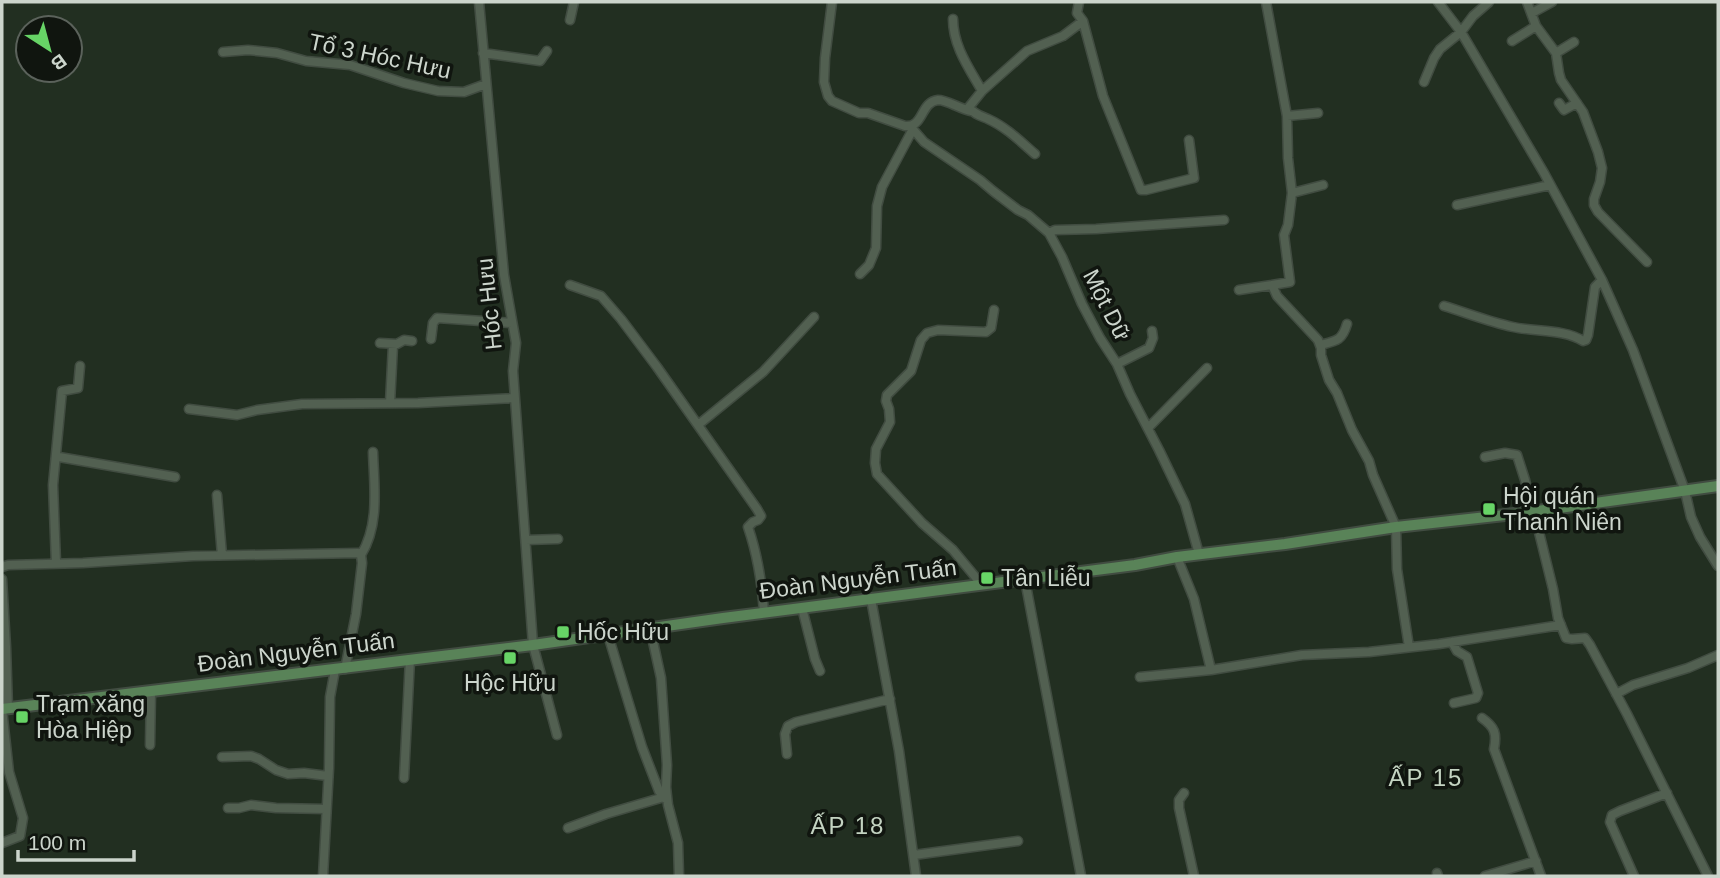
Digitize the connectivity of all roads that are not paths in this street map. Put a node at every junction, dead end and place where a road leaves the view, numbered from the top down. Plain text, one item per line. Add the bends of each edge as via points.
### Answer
1 (479, 2) edge
2 (574, 2) edge
3 (832, 2) edge
4 (1079, 2) edge
5 (1266, 2) edge
6 (1438, 2) edge
7 (1489, 2) edge
8 (1527, 2) edge
9 (1552, 2) edge
10 (1532, 13) junction
11 (953, 19) dead end
12 (570, 20) dead end
13 (1083, 21) junction
14 (1536, 26) junction
15 (1461, 32) junction
16 (1512, 41) dead end
17 (1574, 42) dead end
18 (547, 51) dead end
19 (223, 52) dead end
20 (483, 53) junction
21 (1556, 53) junction
22 (1424, 82) dead end
23 (486, 84) junction
24 (982, 91) junction
25 (1559, 103) dead end
26 (1577, 103) junction
27 (971, 111) junction
28 (1318, 113) dead end
29 (1287, 116) junction
30 (912, 128) junction
31 (1189, 140) dead end
32 (1035, 154) dead end
33 (1323, 185) dead end
34 (1550, 185) junction
35 (1292, 193) junction
36 (1457, 205) dead end
37 (1224, 220) dead end
38 (1049, 233) junction
39 (1647, 262) dead end
40 (860, 274) dead end
41 (1602, 281) junction
42 (570, 285) dead end
43 (1272, 285) junction
44 (1239, 290) dead end
45 (1444, 306) dead end
46 (993, 310) dead end
47 (814, 317) dead end
48 (512, 323) junction
49 (1346, 324) dead end
50 (1152, 331) dead end
51 (431, 339) dead end
52 (412, 341) dead end
53 (380, 343) dead end
54 (393, 345) junction
55 (1320, 345) junction
56 (1117, 364) junction
57 (80, 366) dead end
58 (1207, 368) dead end
59 (515, 398) junction
60 (390, 403) junction
61 (189, 409) dead end
62 (698, 425) junction
63 (1148, 428) junction
64 (373, 452) dead end
65 (59, 457) dead end
66 (1485, 457) dead end
67 (176, 477) dead end
68 (1718, 486) edge
69 (1685, 491) junction
70 (217, 495) dead end
71 (1533, 512) junction
72 (1395, 527) junction
73 (558, 539) dead end
74 (526, 540) junction
75 (1199, 554) junction
76 (222, 555) junction
77 (360, 555) junction
78 (1177, 557) junction
79 (56, 563) junction
80 (2, 566) edge
81 (1718, 566) edge
82 (2, 579) edge
83 (1025, 580) junction
84 (982, 585) junction
85 (871, 599) junction
86 (802, 608) junction
87 (764, 613) junction
88 (3, 618) edge
89 (1561, 625) junction
90 (650, 628) junction
91 (608, 635) junction
92 (1452, 642) junction
93 (533, 645) junction
94 (1409, 647) junction
95 (1718, 655) edge
96 (4, 659) edge
97 (410, 659) junction
98 (340, 669) junction
99 (1210, 670) junction
100 (820, 671) dead end
101 (1140, 677) dead end
102 (151, 691) junction
103 (1616, 694) junction
104 (890, 699) junction
105 (1454, 703) dead end
106 (4, 709) edge
107 (1482, 718) dead end
108 (557, 735) dead end
109 (150, 745) dead end
110 (788, 754) dead end
111 (222, 757) dead end
112 (328, 776) junction
113 (404, 778) dead end
114 (1184, 793) dead end
115 (1667, 793) junction
116 (666, 799) junction
117 (228, 808) dead end
118 (326, 810) junction
119 (568, 828) dead end
120 (1018, 841) dead end
121 (2, 843) edge
122 (914, 855) junction
123 (1536, 861) junction
124 (323, 876) edge
125 (679, 876) edge
126 (916, 876) edge
127 (1081, 876) edge
128 (1194, 876) edge
129 (1485, 876) edge
130 (1541, 876) edge
131 (1634, 876) edge
132 (1708, 876) edge

1 - 20 street, Hóc Hưu
2 - 12 street
3 - 30 street via 825,58 828,96 859,113
4 - 13 street via 1077,13
5 - 29 street
6 - 15 street
7 - 15 street
8 - 10 street
9 - 10 street
10 - 14 street
11 - 24 street via 961,53
13 - 24 street via 1063,36 1027,51
13 - 31 street via 1103,96 1141,190 1194,178
14 - 16 street
14 - 21 street
15 - 22 street via 1440,49
15 - 34 street
17 - 21 street
18 - 20 street via 540,61
19 - 23 street, Tổ 3 Hóc Hưu via 258,51 349,65 438,91 464,92
20 - 23 street, Hóc Hưu
21 - 26 street via 1561,80
23 - 48 street, Hóc Hưu
24 - 27 street via 969,107
25 - 26 street via 1564,110
26 - 39 street via 1590,126 1602,168 1594,205
27 - 30 street via 934,101
27 - 32 street via 1010,132
28 - 29 street
29 - 35 street
30 - 38 street, Một Dữ via 924,142
30 - 40 street via 882,187 876,248
33 - 35 street
34 - 36 street
34 - 41 street
35 - 43 street via 1284,235 1290,282
37 - 38 street
38 - 56 street, Một Dữ
41 - 45 street via 1595,287 1588,335 1583,341 1569,334 1513,327
41 - 69 street
42 - 62 street via 601,296
43 - 44 street
43 - 55 street
46 - 84 street via 991,328 986,332 938,330 921,340 911,371 887,395 890,422 875,456 877,474
47 - 62 street via 762,372
48 - 51 street via 437,318
48 - 59 street, Hóc Hưu
49 - 55 street via 1340,338
50 - 56 street via 1149,348
52 - 54 street
53 - 54 street
54 - 60 street
55 - 72 street via 1329,380
56 - 63 street, Một Dữ
57 - 79 street via 78,388 62,391 53,485
58 - 63 street
59 - 60 street
59 - 74 street, Hóc Hưu
60 - 61 street via 302,404 237,415
62 - 87 street via 761,516 748,527 756,549
63 - 75 street, Một Dữ via 1185,504
64 - 77 street via 375,512
65 - 67 street
66 - 71 street via 1517,454
68 - 69 main road, Đoàn Nguyễn Tuấn
69 - 71 main road, Đoàn Nguyễn Tuấn
69 - 81 street via 1691,517
70 - 76 street
71 - 72 main road, Đoàn Nguyễn Tuấn
71 - 89 street
72 - 75 main road, Đoàn Nguyễn Tuấn
72 - 94 street
73 - 74 street
74 - 93 street, Hóc Hưu
75 - 78 main road, Đoàn Nguyễn Tuấn
76 - 77 street
76 - 79 street
77 - 98 street via 356,614
78 - 83 main road, Đoàn Nguyễn Tuấn
78 - 99 street via 1194,599
79 - 80 street
82 - 88 street
83 - 84 main road, Đoàn Nguyễn Tuấn
83 - 127 street
84 - 85 main road, Đoàn Nguyễn Tuấn
85 - 86 main road, Đoàn Nguyễn Tuấn
85 - 104 street
86 - 87 main road, Đoàn Nguyễn Tuấn
86 - 100 street
87 - 90 main road, Đoàn Nguyễn Tuấn
88 - 96 street
89 - 92 street
89 - 103 street via 1566,638 1585,638
90 - 91 main road, Đoàn Nguyễn Tuấn
90 - 116 street via 661,678
91 - 93 main road, Đoàn Nguyễn Tuấn
91 - 116 street via 642,747
92 - 94 street
92 - 105 street via 1466,657 1478,693
93 - 97 main road, Đoàn Nguyễn Tuấn
93 - 108 street, Hóc Hưu
94 - 99 street via 1302,655
95 - 103 street
96 - 106 street
97 - 98 main road, Đoàn Nguyễn Tuấn
97 - 113 street
98 - 102 main road, Đoàn Nguyễn Tuấn
98 - 112 street via 330,697
99 - 101 street
102 - 106 main road, Đoàn Nguyễn Tuấn
102 - 109 street
103 - 115 street
104 - 110 street via 788,726
104 - 122 street
106 - 121 street via 9,772 23,818 20,836
107 - 123 street via 1495,730 1494,749
111 - 112 street via 251,756 288,774
112 - 118 street
114 - 128 street via 1179,808
115 - 131 street via 1612,816 1610,821
115 - 132 street
116 - 119 street
116 - 125 street via 678,843
117 - 118 street
118 - 124 street
120 - 122 street
122 - 126 street
123 - 129 street
123 - 130 street

